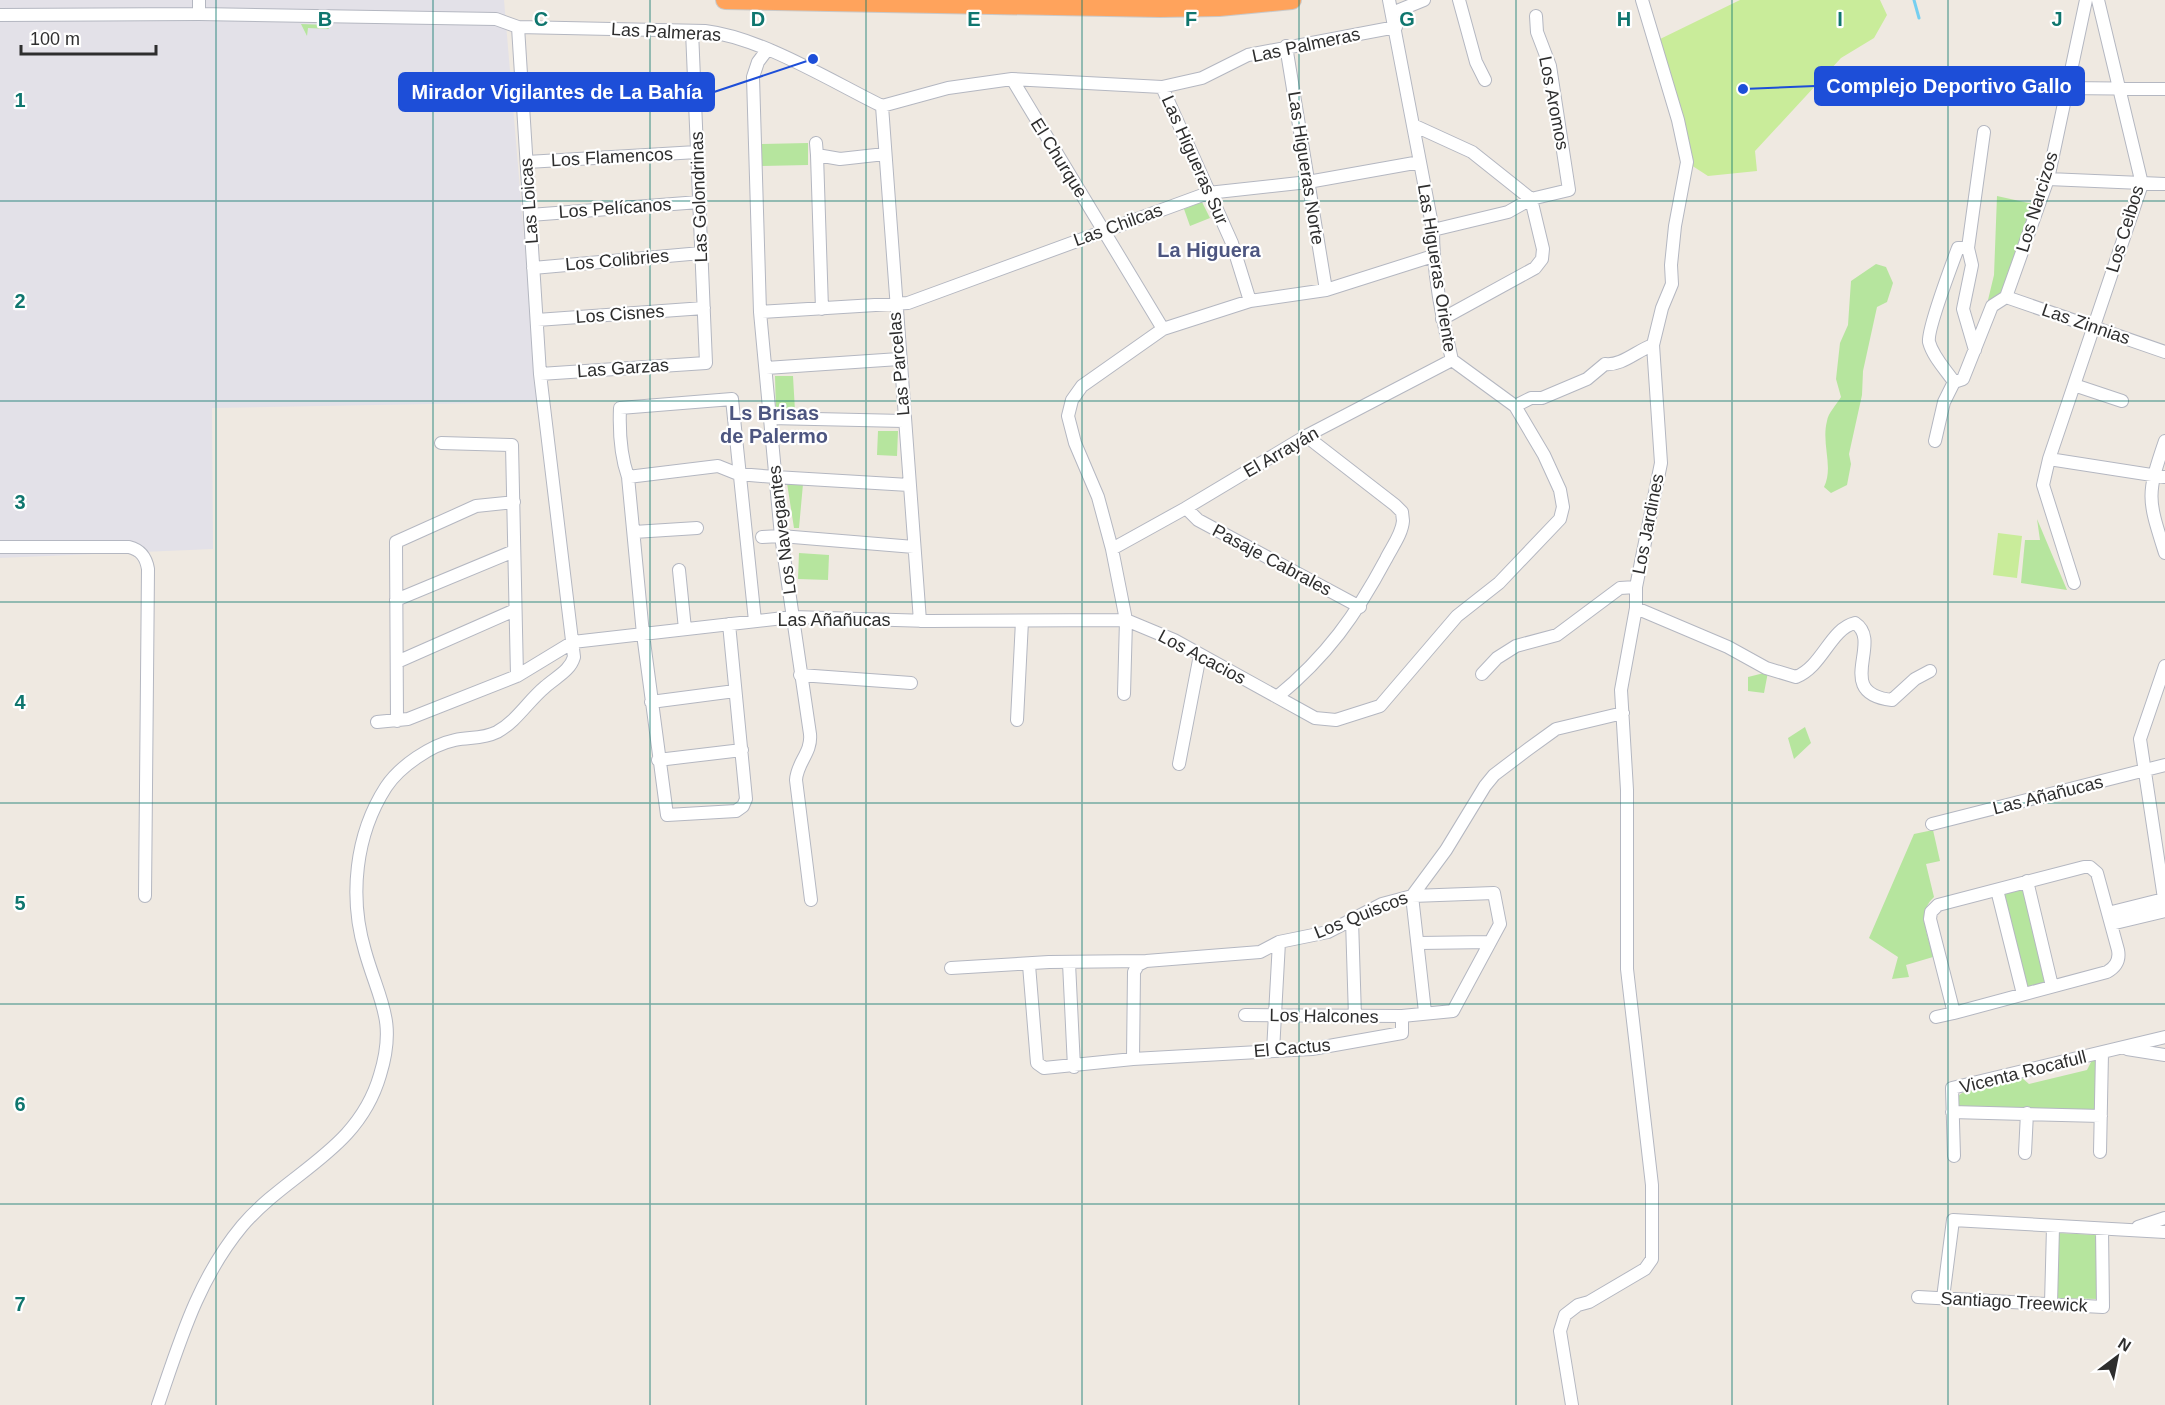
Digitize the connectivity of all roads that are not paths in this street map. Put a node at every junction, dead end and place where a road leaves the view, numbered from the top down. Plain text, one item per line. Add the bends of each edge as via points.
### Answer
1 (199, 0) edge
2 (725, 0) edge
3 (1292, 0) edge
4 (1389, 0) edge
5 (1424, 0) edge
6 (1459, 0) edge
7 (1642, 0) edge
8 (2086, 0) edge
9 (2098, 0) edge
10 (1392, 13) junction
11 (199, 14) junction
12 (0, 15) edge
13 (1536, 16) dead end
14 (518, 27) junction
15 (1396, 27) junction
16 (692, 31) junction
17 (1286, 46) junction
18 (767, 50) junction
19 (1012, 80) junction
20 (1485, 80) dead end
21 (1162, 87) junction
22 (2066, 88) junction
23 (2119, 88) junction
24 (2165, 89) edge
25 (695, 96) junction
26 (563, 103) dead end
27 (882, 106) junction
28 (1413, 125) junction
29 (1984, 132) dead end
30 (697, 152) junction
31 (885, 154) junction
32 (526, 162) junction
33 (1420, 162) junction
34 (2048, 179) junction
35 (1308, 182) junction
36 (2142, 184) junction
37 (2165, 184) edge
38 (1208, 193) junction
39 (1530, 199) junction
40 (699, 202) junction
41 (530, 215) junction
42 (1103, 230) junction
43 (1433, 230) junction
44 (1968, 248) junction
45 (701, 253) junction
46 (1433, 256) junction
47 (533, 268) junction
48 (1326, 290) junction
49 (2007, 297) junction
50 (1250, 301) junction
51 (894, 304) junction
52 (704, 308) junction
53 (822, 309) junction
54 (760, 312) junction
55 (1442, 319) junction
56 (537, 321) junction
57 (2093, 327) junction
58 (1163, 329) junction
59 (1653, 345) junction
60 (1975, 350) junction
61 (2165, 352) edge
62 (899, 359) junction
63 (1452, 360) junction
64 (706, 363) joint
65 (766, 368) junction
66 (540, 374) junction
67 (1954, 382) junction
68 (2074, 385) junction
69 (2122, 401) dead end
70 (1515, 406) junction
71 (770, 418) junction
72 (904, 421) junction
73 (1306, 436) junction
74 (1935, 441) dead end
75 (2165, 441) edge
76 (441, 443) dead end
77 (2049, 459) junction
78 (738, 474) junction
79 (2159, 476) edge
80 (627, 477) junction
81 (775, 477) junction
82 (909, 485) junction
83 (513, 502) junction
84 (1186, 508) junction
85 (697, 528) dead end
86 (634, 532) junction
87 (782, 536) junction
88 (762, 537) dead end
89 (0, 547) edge
90 (914, 547) junction
91 (1112, 549) junction
92 (514, 551) junction
93 (2165, 553) edge
94 (679, 570) dead end
95 (2074, 584) dead end
96 (1636, 587) junction
97 (396, 600) junction
98 (1360, 607) junction
99 (1636, 608) junction
100 (516, 610) junction
101 (792, 617) junction
102 (1126, 620) junction
103 (755, 621) junction
104 (920, 621) junction
105 (1022, 621) junction
106 (729, 624) junction
107 (685, 629) junction
108 (643, 634) junction
109 (573, 642) junction
110 (1200, 655) junction
111 (397, 662) junction
112 (2165, 666) edge
113 (1930, 671) dead end
114 (1482, 674) dead end
115 (800, 675) junction
116 (517, 676) junction
117 (911, 683) dead end
118 (735, 691) junction
119 (1124, 694) dead end
120 (1277, 697) junction
121 (651, 702) junction
122 (1623, 713) junction
123 (1017, 720) dead end
124 (398, 721) junction
125 (377, 722) dead end
126 (742, 750) junction
127 (658, 760) junction
128 (1179, 764) dead end
129 (2165, 765) edge
130 (2142, 771) junction
131 (1932, 824) dead end
132 (2161, 861) edge
133 (2027, 881) junction
134 (1997, 890) junction
135 (146, 896) dead end
136 (1412, 896) junction
137 (811, 900) dead end
138 (2165, 905) edge
139 (2110, 919) junction
140 (1352, 920) junction
141 (1279, 942) junction
142 (1490, 942) junction
143 (1419, 943) junction
144 (1146, 961) junction
145 (1069, 963) junction
146 (1029, 965) junction
147 (951, 968) dead end
148 (2052, 986) junction
149 (2023, 994) junction
150 (1425, 1012) junction
151 (1954, 1013) junction
152 (1245, 1015) dead end
153 (1275, 1016) junction
154 (1402, 1016) junction
155 (1355, 1017) junction
156 (1935, 1017) dead end
157 (2165, 1037) edge
158 (2123, 1048) junction
159 (1273, 1051) junction
160 (2102, 1053) junction
161 (2165, 1055) edge
162 (1133, 1059) junction
163 (1074, 1066) junction
164 (1952, 1112) junction
165 (2027, 1113) junction
166 (2101, 1116) junction
167 (2100, 1152) dead end
168 (2025, 1153) dead end
169 (1954, 1156) dead end
170 (2165, 1218) edge
171 (2053, 1227) junction
172 (2102, 1229) junction
173 (2134, 1229) junction
174 (2165, 1232) edge
175 (1918, 1297) dead end
176 (1943, 1298) junction
177 (2051, 1304) junction
178 (158, 1405) edge
179 (1572, 1405) edge

1 - 11 street
2 - 3 highway via 1160,8
4 - 10 street, Las Higueras Oriente
5 - 10 street
6 - 20 street
7 - 59 street, Los Jardines via 1678,120 1686,162 1675,226 1672,284
8 - 22 street, Los Narcizos
9 - 23 street, Los Ceibos
10 - 15 street, Las Higueras Oriente
11 - 12 street, Las Palmeras
11 - 14 street, Las Palmeras via 496,19
13 - 39 street, Los Aromos via 1537,32 1550,66 1569,190
14 - 16 street, Las Palmeras
14 - 32 street, Las Loicas
15 - 17 street, Las Palmeras
15 - 28 street, Las Higueras Oriente
16 - 18 street, Las Palmeras via 730,36
16 - 25 street, Las Golondrinas
17 - 21 street, Las Palmeras via 1248,56 1202,78
17 - 35 street, Las Higueras Norte
18 - 27 street, Las Palmeras
18 - 54 street, Los Navegantes via 753,77
19 - 21 street, Las Palmeras
19 - 27 street, Las Palmeras via 948,88
19 - 42 street, El Churque
21 - 38 street, Las Higueras Sur
22 - 23 street
22 - 34 street, Los Narcizos
23 - 24 street
23 - 36 street, Los Ceibos
25 - 26 street
25 - 30 street, Las Golondrinas
27 - 31 street, Las Parcelas
28 - 33 street, Las Higueras Oriente
28 - 39 street via 1472,152
29 - 44 street
30 - 32 street, Los Flamencos
30 - 40 street, Las Golondrinas
31 - 51 street, Las Parcelas
31 - 53 street via 840,159 816,149
32 - 41 street, Las Loicas
33 - 35 street, Las Chilcas
33 - 43 street, Las Higueras Oriente
34 - 36 street
34 - 49 street, Los Narcizos
35 - 38 street, Las Chilcas
35 - 48 street, Las Higueras Norte
36 - 37 street
36 - 57 street, Los Ceibos
38 - 42 street, Las Chilcas
38 - 50 street, Las Higueras Sur via 1232,243
39 - 43 street via 1508,212
39 - 55 street via 1543,249 1540,262
40 - 41 street, Los Pelícanos
40 - 45 street, Las Golondrinas
41 - 47 street, Las Loicas
42 - 51 street, Las Chilcas via 908,303
42 - 58 street, El Churque
43 - 46 street, Las Higueras Oriente
44 - 60 street via 1972,265 1963,309
44 - 67 street via 1958,248 1930,324 1929,342
45 - 47 street, Los Colibries
45 - 52 street, Las Golondrinas
46 - 48 street
46 - 55 street, Las Higueras Oriente
47 - 56 street, Las Loicas
48 - 50 street
49 - 57 street, Las Zinnias
49 - 60 street via 1992,306
50 - 58 street
51 - 53 street, Las Chilcas
51 - 62 street, Las Parcelas
52 - 56 street, Los Cisnes
52 - 64 street, Las Golondrinas
53 - 54 street, Las Chilcas
54 - 65 street, Los Navegantes
55 - 63 street, Las Higueras Oriente
56 - 66 street, Las Loicas
57 - 61 street, Las Zinnias
57 - 68 street, Los Ceibos
58 - 91 street via 1082,386 1070,405 1068,416 1075,443 1098,497
59 - 70 street via 1617,365 1605,364 1587,378
59 - 96 street, Los Jardines via 1661,463
60 - 67 street via 1963,379
62 - 65 street
62 - 72 street, Las Parcelas
63 - 70 street, Las Higueras Oriente
63 - 73 street, El Arrayán
64 - 66 street, Las Garzas
65 - 71 street, Los Navegantes
66 - 109 street, Las Loicas
67 - 74 street via 1944,402
68 - 69 street
68 - 77 street, Los Ceibos
70 - 120 street, Las Higueras Oriente via 1560,490 1563,507 1557,525 1499,583 1457,616 1380,706 1325,721
71 - 72 street
71 - 81 street, Los Navegantes
72 - 82 street, Las Parcelas
73 - 84 street, El Arrayán
73 - 98 street via 1395,505 1403,517 1401,530
75 - 79 street
76 - 83 street via 512,445
77 - 79 street
77 - 95 street, Los Ceibos via 2043,485
78 - 80 street via 718,466
78 - 80 street via 732,399 620,408 619,434
78 - 81 street
78 - 103 street
79 - 93 street via 2151,508
80 - 86 street
81 - 82 street
81 - 87 street, Los Navegantes
82 - 90 street, Las Parcelas
83 - 92 street
83 - 97 street via 476,506 396,542
84 - 91 street, El Arrayán
84 - 98 street, Pasaje Cabrales via 1198,520
85 - 86 street
86 - 108 street
87 - 88 street
87 - 90 street
87 - 101 street, Los Navegantes
89 - 135 street via 129,547 146,559
90 - 104 street, Las Parcelas
91 - 102 street
92 - 97 street
92 - 100 street
94 - 107 street
96 - 99 street, Los Jardines
96 - 114 street via 1620,588 1557,635 1516,646
97 - 111 street
98 - 120 street via 1325,653
99 - 113 street via 1728,647 1766,668 1796,677 1816,664 1844,628 1855,623 1861,627 1865,643 1861,680 1883,699 1892,700
99 - 122 street, Los Jardines via 1621,690
100 - 111 street
100 - 116 street
101 - 103 street, Las Añañucas
101 - 104 street, Las Añañucas
101 - 115 street, Los Navegantes
102 - 105 street, Las Añañucas
102 - 110 street, Los Acacios via 1161,633
102 - 119 street
103 - 106 street, Las Añañucas
104 - 105 street, Las Añañucas
105 - 123 street
106 - 107 street, Las Añañucas
106 - 118 street
107 - 108 street, Las Añañucas
108 - 109 street, Las Añañucas
108 - 121 street
109 - 116 street, Las Añañucas
109 - 178 street via 570,666 506,726 484,737 458,739 434,748 397,775 380,798 363,841 356,888 361,938 386,1017 384,1060 376,1087 365,1112 345,1138 263,1202 215,1260 180,1340
110 - 120 street, Los Acacios
110 - 128 street
111 - 124 street
112 - 130 street via 2142,725
115 - 117 street
115 - 137 street, Los Navegantes via 811,740 796,780
116 - 124 street, Las Añañucas
118 - 121 street
118 - 126 street
121 - 127 street
122 - 136 street, Los Quiscos via 1556,729 1494,775
122 - 179 street, Los Jardines via 1627,969 1652,1185 1652,1259 1645,1269 1565,1315 1560,1331
124 - 125 street, Las Añañucas
126 - 127 street
126 - 127 street via 746,799 743,806 732,811 667,815
129 - 130 street, Las Añañucas
130 - 131 street, Las Añañucas
130 - 132 street
132 - 138 street
133 - 134 street
133 - 139 street via 2090,867 2097,873
133 - 148 street
134 - 149 street
134 - 151 street via 1938,905 1931,912
136 - 140 street, Los Quiscos via 1382,904
136 - 142 street via 1494,892 1500,924
136 - 143 street
138 - 139 street
139 - 148 street via 2119,955 2115,967
140 - 141 street, Los Quiscos via 1328,932
140 - 155 street
141 - 144 street, Los Quiscos via 1260,952
141 - 153 street
142 - 143 street
142 - 150 street via 1453,1011
143 - 150 street
144 - 145 street, Los Quiscos
144 - 162 street via 1134,972
145 - 146 street, Los Quiscos
145 - 163 street
146 - 147 street, Los Quiscos
146 - 163 street, El Cactus via 1037,1063 1044,1068
148 - 149 street
149 - 151 street
150 - 154 street
151 - 156 street
152 - 153 street, Los Halcones
153 - 155 street, Los Halcones
153 - 159 street
154 - 155 street, Los Halcones
154 - 159 street, El Cactus via 1402,1033 1312,1049
157 - 158 street, Vicenta Rocafull
158 - 160 street, Vicenta Rocafull
158 - 161 street, Vicenta Rocafull
159 - 162 street, El Cactus
160 - 164 street, Vicenta Rocafull via 1952,1088
160 - 166 street
162 - 163 street, El Cactus
164 - 165 street
164 - 169 street, Vicenta Rocafull
165 - 166 street
165 - 168 street
166 - 167 street
170 - 173 street
171 - 172 street
171 - 176 street via 1953,1220
171 - 177 street
172 - 173 street
172 - 177 street, Santiago Treewick via 2103,1307
173 - 174 street
175 - 176 street, Santiago Treewick
176 - 177 street, Santiago Treewick

